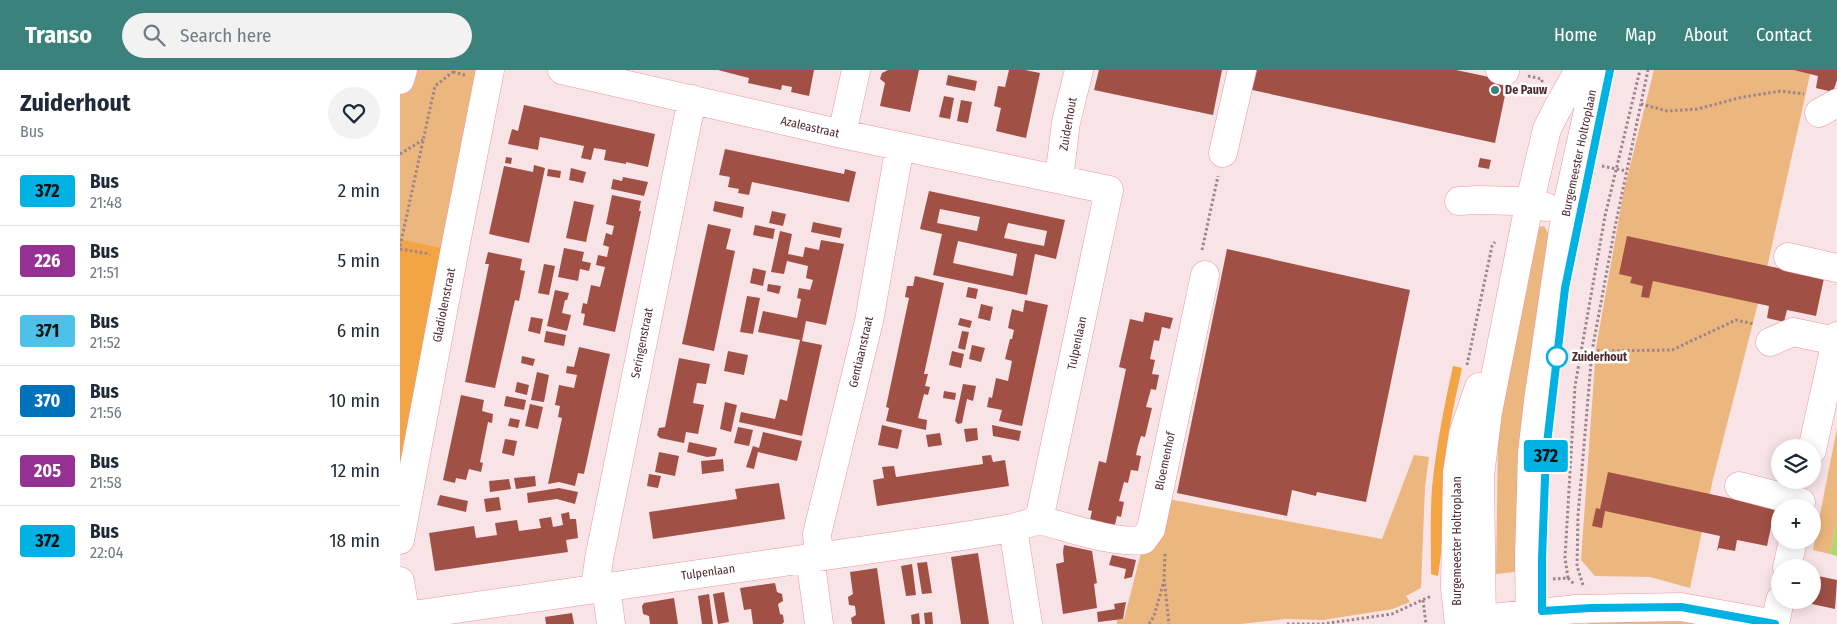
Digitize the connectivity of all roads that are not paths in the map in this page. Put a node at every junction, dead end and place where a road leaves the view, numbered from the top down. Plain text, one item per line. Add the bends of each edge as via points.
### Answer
1 (402, 70) edge
2 (490, 70) edge
3 (562, 70) edge
4 (856, 70) edge
5 (1079, 70) edge
6 (1242, 70) edge
7 (1610, 70) edge
8 (1582, 72) edge
9 (637, 78) edge
10 (400, 80) edge
11 (692, 99) junction
12 (842, 134) junction
13 (900, 146) junction
14 (1223, 153) road end
15 (1059, 178) junction
16 (1459, 201) dead end
17 (1566, 210) junction
18 (1527, 216) junction
19 (1788, 257) dead end
20 (1203, 266) road end
21 (1837, 268) edge
22 (1762, 333) road end
23 (1836, 338) edge
24 (1814, 439) edge
25 (1739, 486) dead end
26 (1802, 496) edge
27 (1039, 520) junction
28 (1013, 528) junction
29 (400, 540) edge
30 (814, 557) junction
31 (400, 581) edge
32 (601, 588) junction
33 (1778, 609) edge
34 (1536, 618) edge
35 (404, 619) edge
36 (1466, 623) edge
37 (611, 624) edge
38 (819, 624) edge
39 (1028, 624) edge
40 (1775, 624) edge

1 - 10 street
2 - 29 street, Gladiolenstraat
3 - 9 street, Azaleastraat
4 - 12 street
5 - 15 street, Zuiderhout via 1066,122
6 - 14 street
7 - 34 street, Burgemeester Holtroplaan via 1565,288 1546,452
8 - 17 street, Burgemeester Holtroplaan
8 - 18 street, Burgemeester Holtroplaan via 1547,129
9 - 11 street, Azaleastraat
11 - 12 street, Azaleastraat
11 - 32 street, Seringenstraat via 598,559
12 - 13 street, Azaleastraat
13 - 15 street, Azaleastraat
13 - 30 street, Gentiaanstraat via 869,322
15 - 27 street, Tulpenlaan via 1109,190
16 - 18 street via 1516,201
17 - 18 street
17 - 34 street, Burgemeester Holtroplaan via 1532,454 1529,558
18 - 36 street, Burgemeester Holtroplaan via 1488,412
19 - 21 street
20 - 27 street, Bloemenhof via 1151,529 1143,540 1132,541
22 - 23 street via 1793,332
23 - 24 street
25 - 26 street
27 - 28 street, Tulpenlaan
28 - 30 street, Tulpenlaan
28 - 39 street
30 - 32 street, Tulpenlaan
30 - 38 street
31 - 35 street
32 - 35 street, Tulpenlaan
32 - 37 street
33 - 40 street
34 - 36 street
34 - 40 street via 1583,608 1681,607

